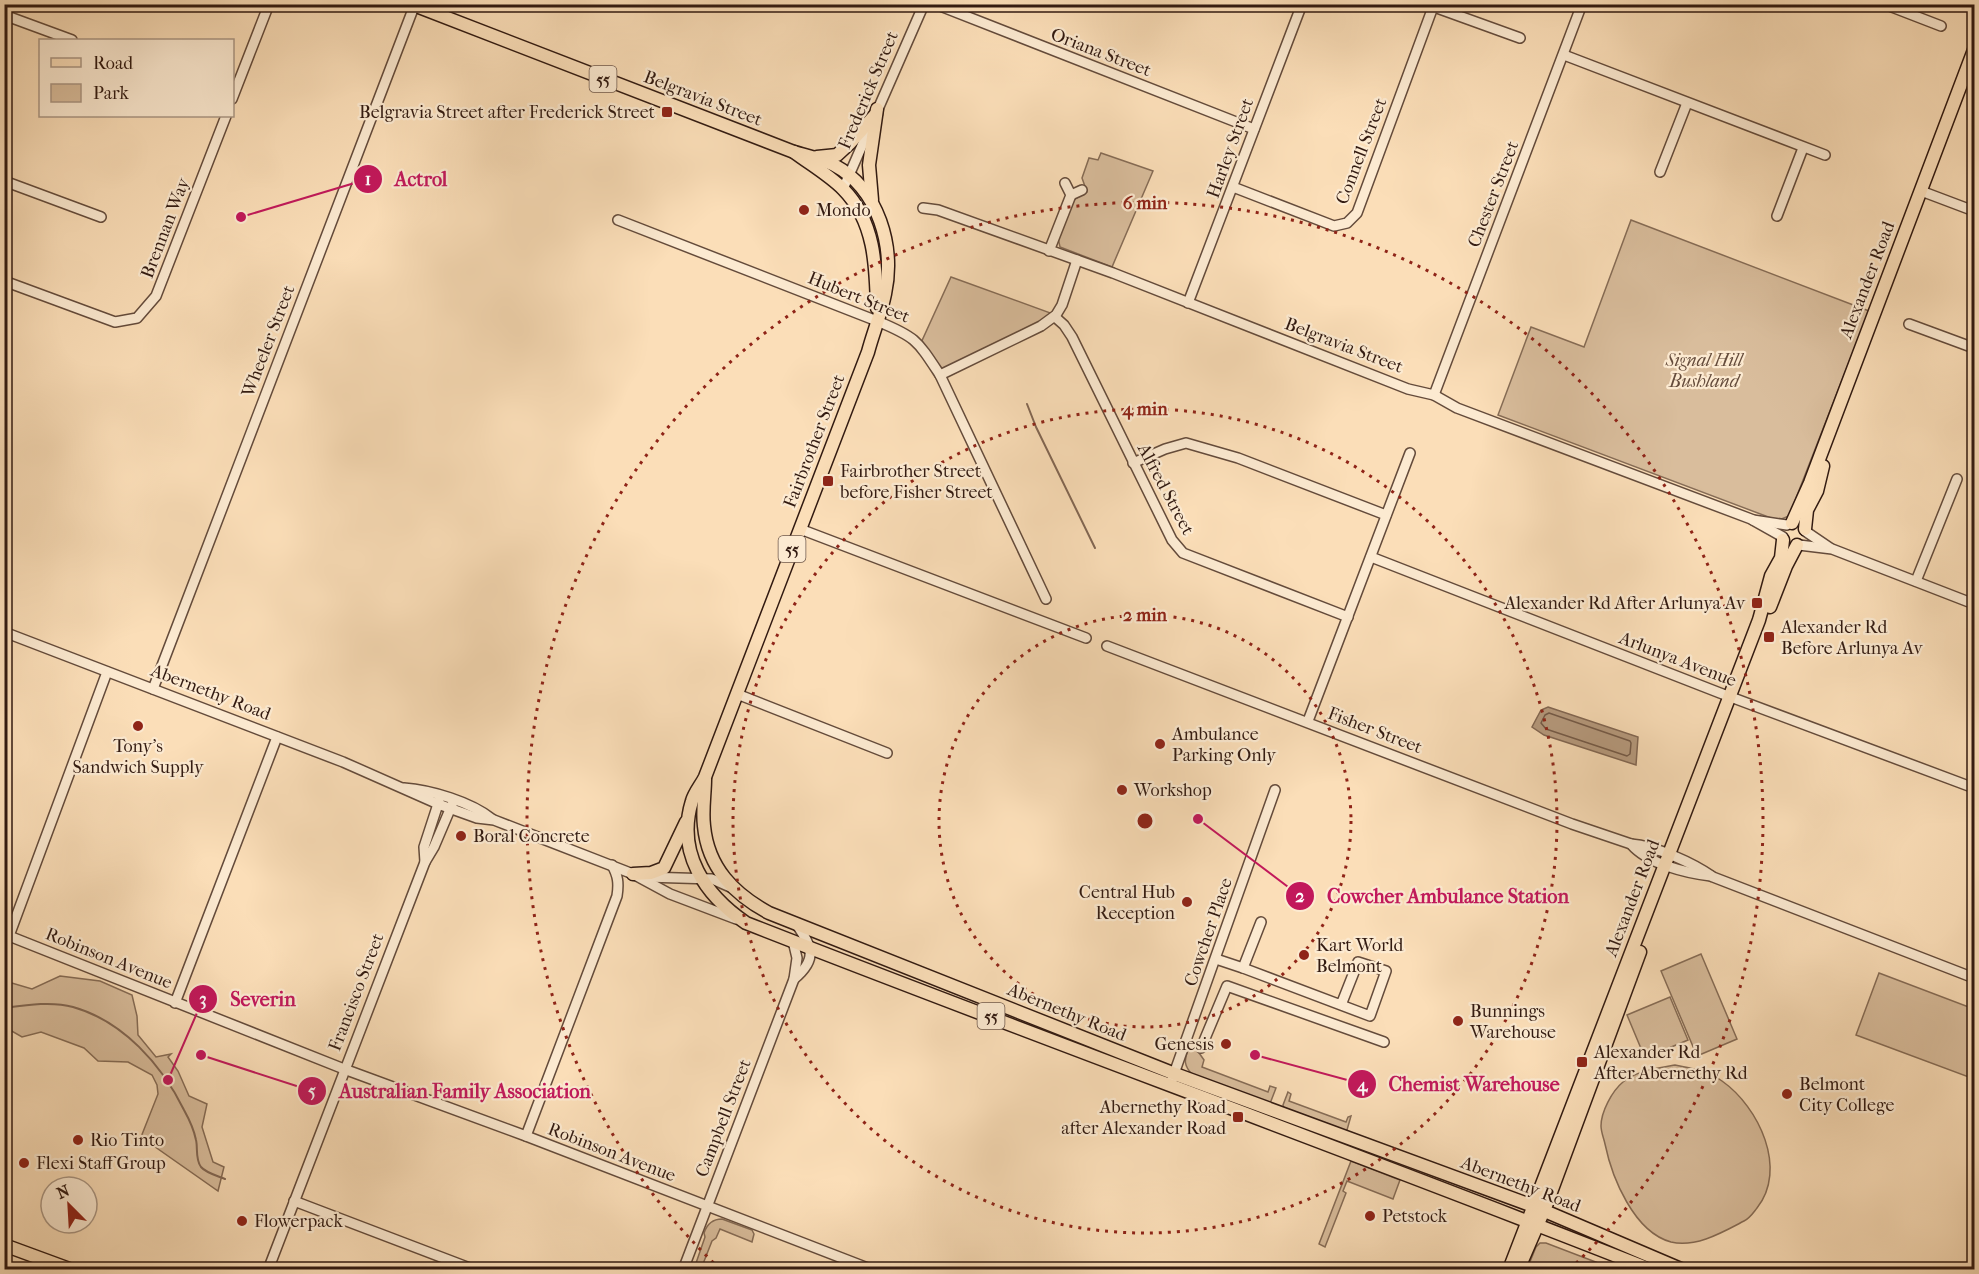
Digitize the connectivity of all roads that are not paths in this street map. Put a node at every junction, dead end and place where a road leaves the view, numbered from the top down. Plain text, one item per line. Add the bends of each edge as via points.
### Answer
1 (269, 4) edge
2 (924, 4) edge
3 (936, 4) edge
4 (1302, 4) edge
5 (1582, 4) edge
6 (1884, 4) edge
7 (414, 5) edge
8 (1430, 6) edge
9 (4, 15) edge
10 (1941, 26) dead end
11 (1520, 38) dead end
12 (69, 39) edge
13 (1974, 50) edge
14 (1564, 55) junction
15 (1974, 73) edge
16 (234, 94) edge
17 (1687, 103) junction
18 (877, 112) junction
19 (226, 117) edge
20 (1254, 129) junction
21 (1803, 148) junction
22 (794, 152) junction
23 (1825, 155) dead end
24 (812, 158) junction
25 (1660, 172) dead end
26 (850, 175) junction
27 (4, 181) edge
28 (1065, 183) dead end
29 (1233, 187) junction
30 (843, 189) junction
31 (1082, 190) dead end
32 (1925, 192) junction
33 (1071, 195) junction
34 (872, 201) junction
35 (923, 208) dead end
36 (1974, 211) edge
37 (1777, 216) dead end
38 (101, 217) dead end
39 (618, 220) dead end
40 (1049, 250) junction
41 (1077, 260) junction
42 (4, 281) edge
43 (1188, 303) junction
44 (1055, 317) junction
45 (877, 321) junction
46 (1909, 324) dead end
47 (1974, 348) edge
48 (940, 375) junction
49 (1434, 395) junction
50 (1410, 453) dead end
51 (1133, 463) junction
52 (1957, 479) dead end
53 (1386, 515) junction
54 (1751, 519) junction
55 (1789, 524) junction
56 (800, 530) junction
57 (1805, 530) junction
58 (1783, 538) junction
59 (1798, 545) junction
60 (1832, 549) junction
61 (1371, 557) junction
62 (1916, 581) junction
63 (1046, 599) dead end
64 (1974, 604) edge
65 (1348, 616) junction
66 (4, 632) edge
67 (1086, 638) dead end
68 (1107, 646) dead end
69 (107, 672) junction
70 (153, 689) junction
71 (737, 694) junction
72 (1733, 698) junction
73 (1308, 722) junction
74 (277, 737) junction
75 (887, 753) dead end
76 (705, 777) junction
77 (1974, 788) edge
78 (1275, 790) dead end
79 (439, 800) junction
80 (453, 804) junction
81 (689, 813) junction
82 (1669, 861) junction
83 (425, 862) junction
84 (612, 865) junction
85 (637, 875) junction
86 (701, 878) junction
87 (732, 888) junction
88 (1261, 922) dead end
89 (746, 923) junction
90 (797, 925) junction
91 (7, 935) edge
92 (793, 941) junction
93 (811, 948) junction
94 (1216, 959) junction
95 (1243, 968) junction
96 (1974, 978) edge
97 (794, 979) junction
98 (1209, 979) junction
99 (1227, 986) junction
100 (175, 1003) junction
101 (1341, 1005) junction
102 (1384, 1042) dead end
103 (1201, 1048) dead end
104 (344, 1069) junction
105 (1173, 1079) junction
106 (526, 1136) junction
107 (294, 1201) junction
108 (707, 1207) junction
109 (1538, 1209) junction
110 (1533, 1223) junction
111 (4, 1245) edge
112 (72, 1269) edge
113 (268, 1269) edge
114 (475, 1269) edge
115 (683, 1269) edge
116 (873, 1269) edge
117 (1509, 1269) edge
118 (1518, 1269) edge
119 (1652, 1269) edge
120 (1683, 1269) edge

1 - 16 street
2 - 18 street, Frederick Street
3 - 20 street, Oriana Street
4 - 20 street, Harley Street
5 - 14 street, Chester Street
6 - 10 street
7 - 22 main road, Belgravia Street / 55
7 - 70 street, Wheeler Street
8 - 11 street
8 - 29 street, Connell Street via 1357,213 1347,224 1334,226
9 - 12 street
13 - 32 main road, Alexander Road
14 - 17 street
14 - 49 street, Chester Street
15 - 32 main road, Alexander Road
17 - 21 street
17 - 25 street
18 - 24 main road via 837,154
18 - 26 street, Frederick Street
18 - 34 main road via 869,165
19 - 42 street, Brennan Way via 156,296 137,318 115,322
20 - 29 street, Harley Street
21 - 23 street
21 - 37 street
22 - 24 main road, Fairbrother Street / 55
22 - 30 main road, Belgravia Street / 55
24 - 26 main road, Fairbrother Street / 55
26 - 30 street, Frederick Street
26 - 34 main road, Fairbrother Street / 55
27 - 38 street
28 - 33 street
29 - 43 street, Harley Street
30 - 45 main road, Belgravia Street / 55 via 854,202 872,241
31 - 33 street
32 - 36 street
32 - 55 main road, Alexander Road via 1810,483
32 - 57 main road, Alexander Road via 1809,504
33 - 40 street
34 - 45 main road, Fairbrother Street / 55 via 883,231 887,272
35 - 40 street, Belgravia Street
39 - 45 street, Hubert Street
40 - 41 street, Belgravia Street
41 - 43 street, Belgravia Street
41 - 44 street
43 - 49 street, Belgravia Street via 1408,389
44 - 48 street
44 - 51 street, Alfred Street via 1072,337
45 - 48 street, Hubert Street via 912,337
45 - 56 main road, Fairbrother Street / 55
46 - 47 street
48 - 63 street, Hubert Street
49 - 54 street, Belgravia Street via 1458,408
50 - 53 street
51 - 53 street via 1186,443 1238,458
51 - 65 street, Alfred Street via 1172,540 1183,553
52 - 62 street
53 - 61 street
54 - 55 street, Belgravia Street
54 - 58 street, Belgravia Street
55 - 57 main road via 1799,524
55 - 58 main road via 1783,530
56 - 67 street
56 - 71 main road, Fairbrother Street / 55
57 - 59 main road via 1805,539
57 - 60 street
58 - 59 main road via 1788,544
58 - 72 main road, Alexander Road via 1781,558 1771,576
59 - 60 street
59 - 72 main road, Alexander Road
60 - 62 street
61 - 65 street
61 - 72 street, Arlunya Avenue
62 - 64 street
65 - 73 street
66 - 69 street, Abernethy Road
68 - 73 street, Fisher Street
69 - 70 street, Abernethy Road
69 - 91 street
70 - 74 street, Abernethy Road
71 - 75 street
71 - 76 main road, Fairbrother Street / 55
72 - 77 street, Arlunya Avenue
72 - 82 main road, Alexander Road
73 - 82 street, Fisher Street
74 - 79 street, Abernethy Road
74 - 100 street
76 - 81 main road, Fairbrother Street / 55
76 - 87 main road, Fairbrother Street / 55 via 706,839 717,867
78 - 94 street, Cowcher Place
79 - 80 street, Abernethy Road
79 - 83 street, Francisco Street via 424,847
80 - 83 street, Francisco Street
80 - 84 street, Abernethy Road via 481,810 494,820
81 - 85 main road via 664,868
81 - 86 main road, Fairbrother Street / 55 via 690,849
82 - 96 street, Fisher Street via 1702,869 1713,877
82 - 109 main road, Alexander Road
83 - 104 street, Francisco Street
84 - 85 street, Abernethy Road
84 - 106 street via 618,875 617,896
85 - 86 street, Abernethy Road
85 - 89 street, Abernethy Road via 670,894
86 - 87 street, Abernethy Road
86 - 89 main road, Fairbrother Street / 55 via 720,904
87 - 90 main road, Abernethy Road / 55 via 752,903
88 - 95 street
89 - 92 main road, Abernethy Road / 55
90 - 93 street
90 - 105 main road, Abernethy Road / 55
91 - 100 street, Robinson Avenue
92 - 93 main road, Abernethy Road / 55
92 - 97 street, Campbell Street via 797,958
93 - 97 street, Campbell Street via 802,973
93 - 105 main road, Abernethy Road / 55
94 - 95 street
94 - 98 street, Cowcher Place
95 - 101 street
97 - 108 street, Campbell Street
98 - 99 street
98 - 105 street, Cowcher Place
99 - 102 street
99 - 103 street
100 - 104 street, Robinson Avenue
101 - 101 street via 1370,1016 1386,971 1358,962
104 - 106 street, Robinson Avenue
104 - 107 street, Francisco Street
105 - 109 main road, Abernethy Road / 55
105 - 110 main road, Abernethy Road / 55
106 - 108 street, Robinson Avenue
107 - 113 street, Francisco Street
107 - 114 street
108 - 115 street, Campbell Street
108 - 116 street, Robinson Avenue
109 - 110 main road, Alexander Road
109 - 120 main road, Abernethy Road / 55
110 - 117 main road, Alexander Road
110 - 118 main road, Alexander Road
110 - 119 main road, Abernethy Road / 55
111 - 112 main road

